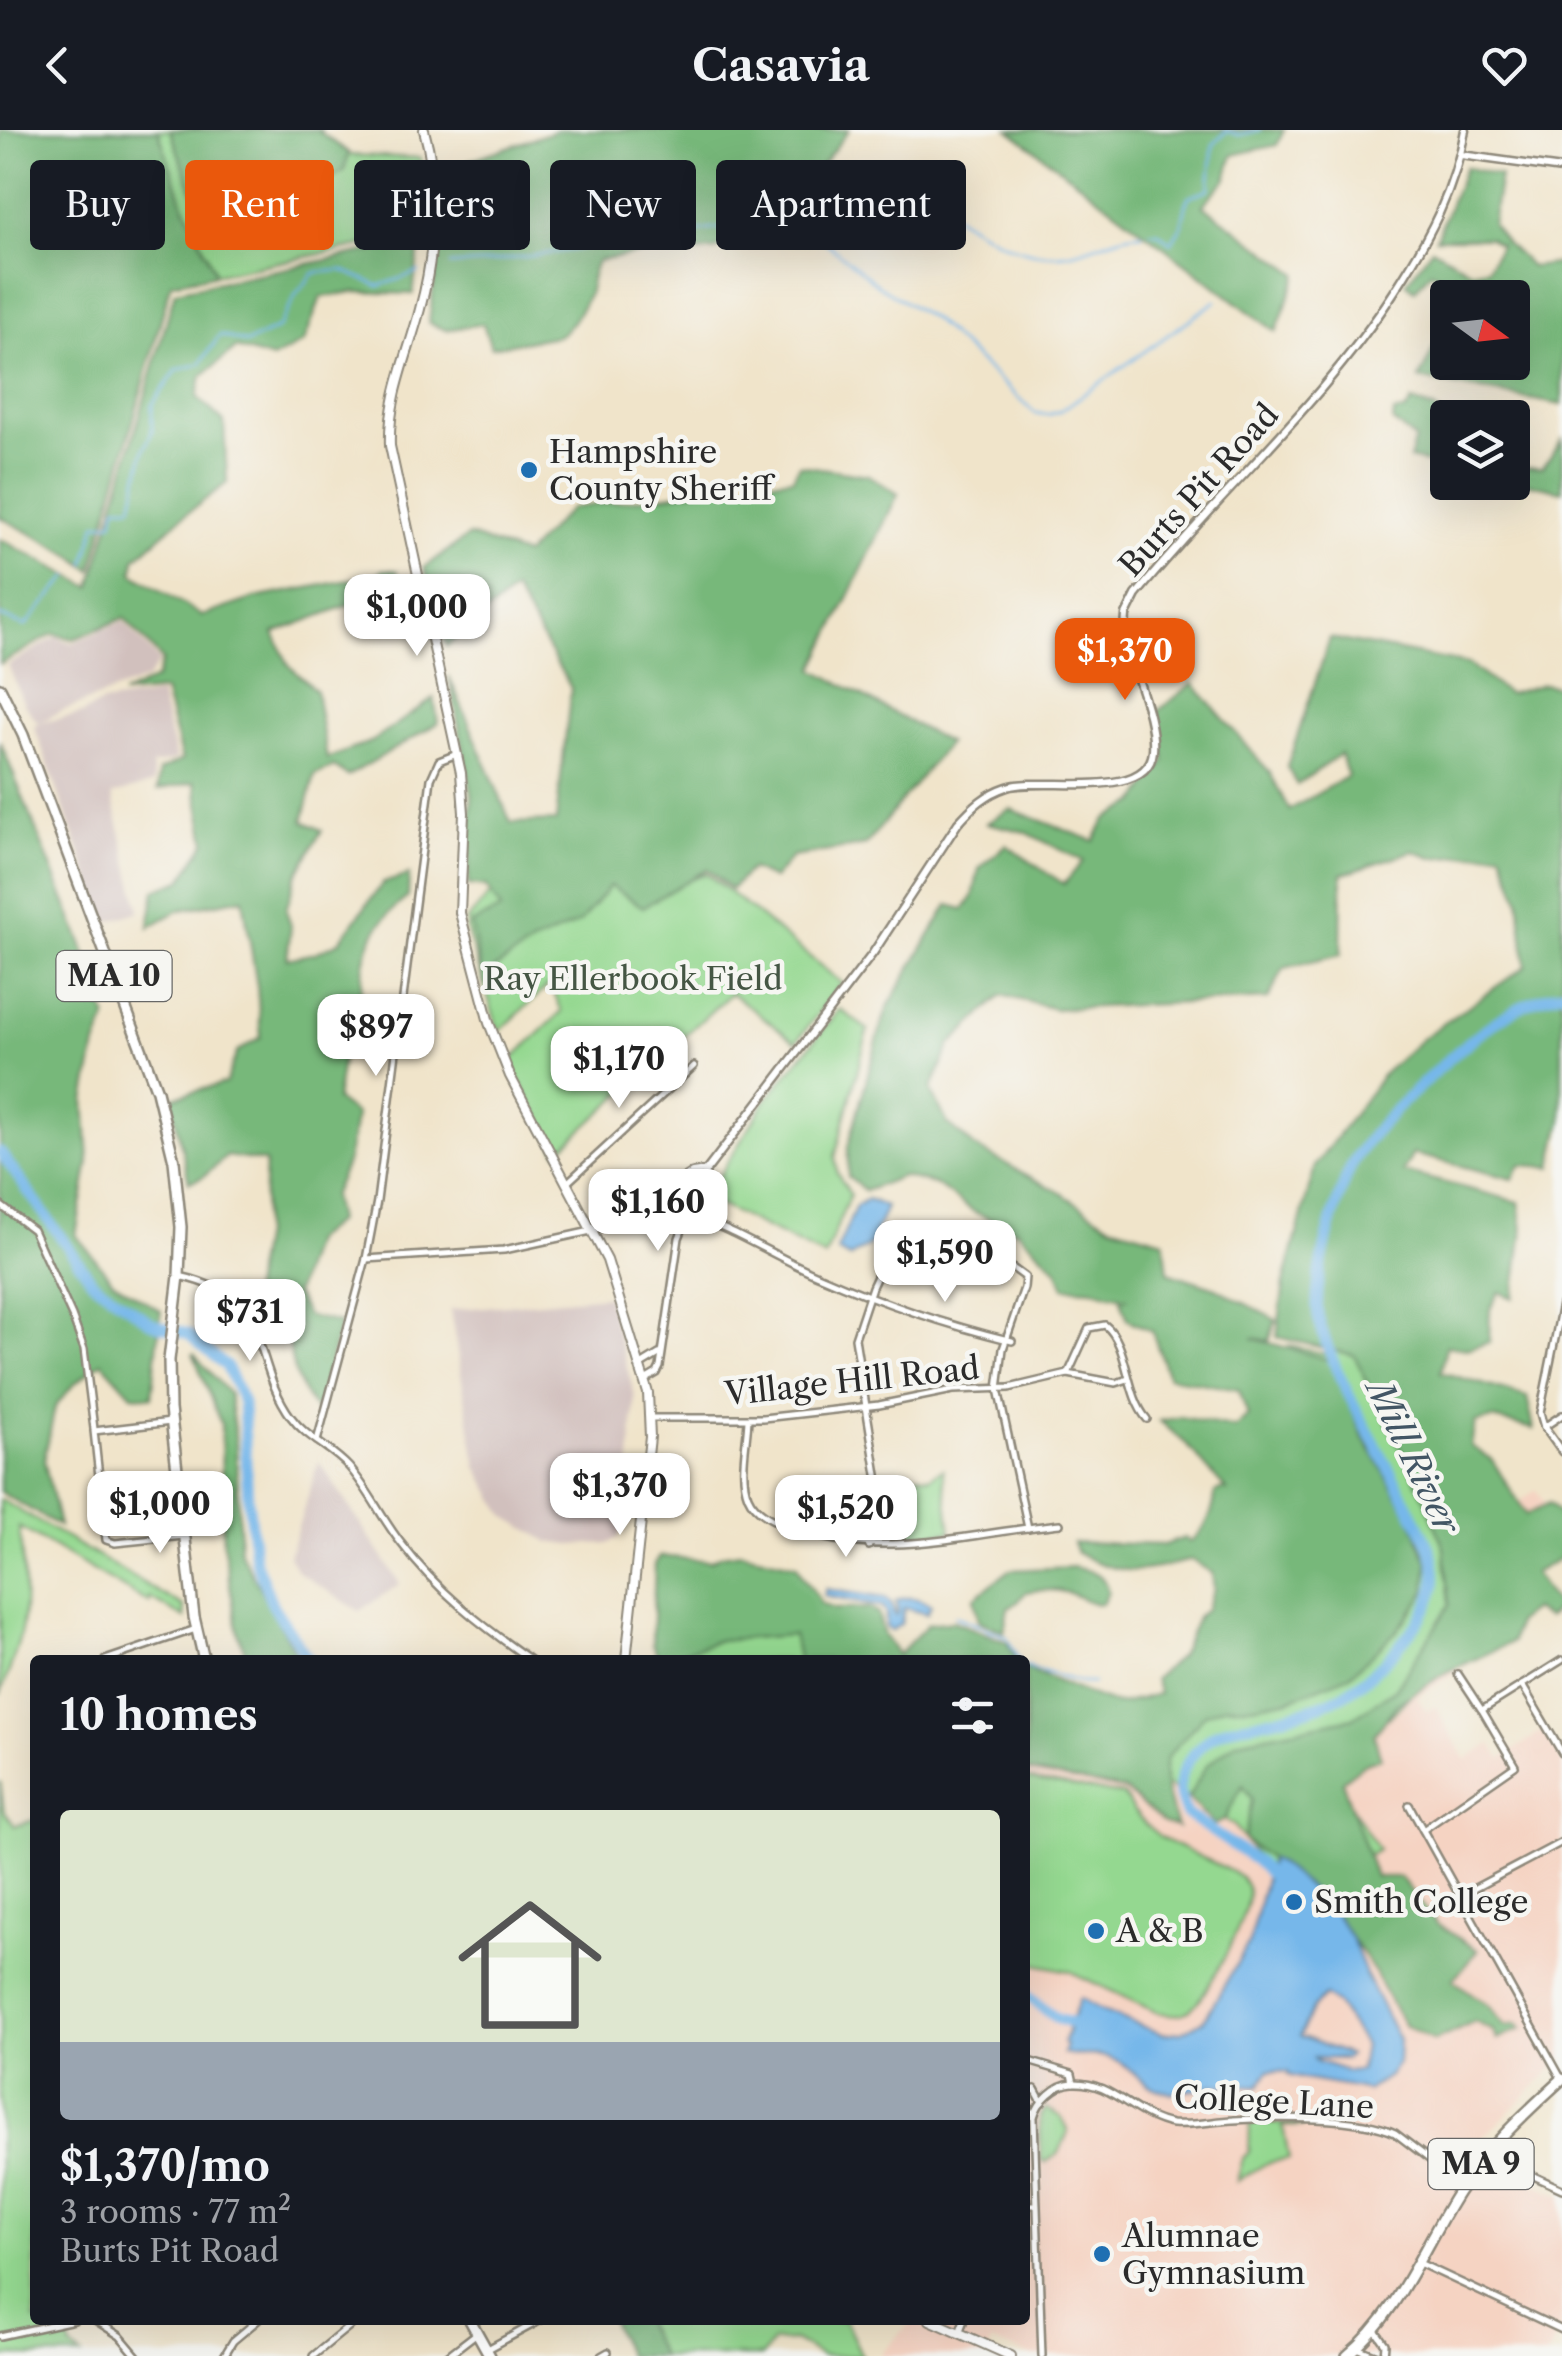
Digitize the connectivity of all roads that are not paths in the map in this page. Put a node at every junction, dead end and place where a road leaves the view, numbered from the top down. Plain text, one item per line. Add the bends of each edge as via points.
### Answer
1 (424, 130) edge
2 (1466, 130) edge
3 (1461, 154) junction
4 (1562, 169) edge
5 (0, 688) edge
6 (457, 754) junction
7 (694, 1066) dead end
8 (706, 1172) junction
9 (568, 1182) junction
10 (0, 1205) edge
11 (686, 1214) junction
12 (593, 1230) junction
13 (366, 1259) junction
14 (179, 1276) junction
15 (870, 1294) junction
16 (1562, 1304) edge
17 (1009, 1340) junction
18 (661, 1352) junction
19 (640, 1365) junction
20 (1068, 1374) junction
21 (1128, 1379) junction
22 (645, 1380) junction
23 (998, 1389) junction
24 (867, 1406) junction
25 (1562, 1416) edge
26 (650, 1418) junction
27 (748, 1419) junction
28 (1147, 1419) dead end
29 (171, 1422) junction
30 (1544, 1427) junction
31 (94, 1431) junction
32 (317, 1441) junction
33 (1562, 1452) edge
34 (1060, 1524) dead end
35 (1028, 1528) junction
36 (184, 1536) junction
37 (869, 1546) junction
38 (196, 1630) junction
39 (120, 1655) edge
40 (203, 1655) edge
41 (524, 1655) edge
42 (626, 1655) edge
43 (1562, 1660) edge
44 (1458, 1674) dead end
45 (1522, 1684) junction
46 (1482, 1710) junction
47 (1562, 1753) edge
48 (1409, 1805) dead end
49 (1423, 1830) junction
50 (1562, 1842) edge
51 (1460, 1896) junction
52 (1030, 2061) edge
53 (1562, 2079) edge
54 (1074, 2083) junction
55 (1030, 2094) edge
56 (1042, 2102) junction
57 (1030, 2107) edge
58 (1034, 2115) junction
59 (1490, 2153) junction
60 (1463, 2184) junction
61 (1562, 2188) edge
62 (1030, 2205) edge
63 (1036, 2205) junction
64 (1418, 2262) junction
65 (51, 2325) edge
66 (103, 2325) edge
67 (252, 2325) edge
68 (350, 2325) edge
69 (472, 2325) edge
70 (534, 2325) edge
71 (941, 2325) edge
72 (962, 2325) edge
73 (1375, 2330) junction
74 (1562, 2330) edge
75 (476, 2332) junction
76 (959, 2333) junction
77 (0, 2336) edge
78 (1357, 2348) junction
79 (488, 2353) edge
80 (137, 2356) edge
81 (224, 2356) edge
82 (313, 2356) edge
83 (447, 2356) edge
84 (1011, 2356) edge
85 (1042, 2356) edge
86 (1348, 2356) edge
87 (1381, 2356) edge

1 - 6 main road via 432,170 430,248 420,309 392,400 390,446
2 - 3 street, Burts Pit Road
3 - 4 street
3 - 8 street, Burts Pit Road via 1428,239 1363,340 1136,595 1125,631 1152,733 1148,766 1120,782 1009,786 974,804 857,976
5 - 14 main road, MA 10 via 157,1091 178,1194
6 - 9 main road via 464,796 464,936 502,1062
6 - 13 street via 440,761 430,779
7 - 9 street
8 - 11 street
8 - 12 street via 692,1173
9 - 12 main road
10 - 31 street via 33,1230 72,1316 84,1349
11 - 15 street
11 - 18 street
12 - 13 street via 504,1250
12 - 19 main road
13 - 32 street
14 - 29 main road, MA 10 via 170,1348
14 - 32 street via 212,1288 242,1310 285,1408
15 - 17 street
15 - 17 street via 897,1233 910,1227 1025,1277
15 - 24 street via 855,1338
16 - 30 street via 1540,1413
17 - 23 street
18 - 19 street
18 - 22 street via 657,1374
19 - 22 main road
20 - 21 street
20 - 21 street via 1084,1335 1096,1325 1115,1336
20 - 23 street, Village Hill Road
21 - 28 street
22 - 26 main road
23 - 24 street, Village Hill Road
23 - 35 street
24 - 27 street, Village Hill Road
24 - 37 street via 879,1488
25 - 30 street
26 - 27 street, Village Hill Road
26 - 42 main road
27 - 37 street via 745,1478 756,1507 804,1532
29 - 31 street
29 - 36 main road, MA 10
30 - 33 street
31 - 36 street via 106,1540
32 - 41 street via 347,1465 440,1588
34 - 35 street
35 - 37 street
36 - 38 main road, MA 10
38 - 39 street
38 - 40 main road, MA 10
43 - 45 street
44 - 46 street
45 - 46 street
45 - 47 street
46 - 49 street via 1516,1766
48 - 49 street
49 - 51 street
50 - 51 street
51 - 53 street
52 - 54 street, College Lane via 1072,2074
53 - 59 main road, MA 9
54 - 56 street
54 - 60 street, College Lane via 1103,2088 1170,2123 1258,2119 1382,2128
55 - 56 street via 1035,2089
56 - 58 street
57 - 58 street
58 - 63 street
59 - 60 main road, MA 9
59 - 61 street
60 - 64 main road, MA 9
62 - 63 street
63 - 85 street
64 - 73 main road, MA 9
64 - 74 street
65 - 77 street
66 - 80 street
67 - 81 street
68 - 82 street
69 - 75 main road
70 - 79 street
71 - 76 main road
72 - 76 street
73 - 78 main road, MA 9
73 - 87 street via 1384,2344
75 - 79 main road
75 - 83 street
76 - 84 main road
78 - 86 main road, MA 9
78 - 87 street

